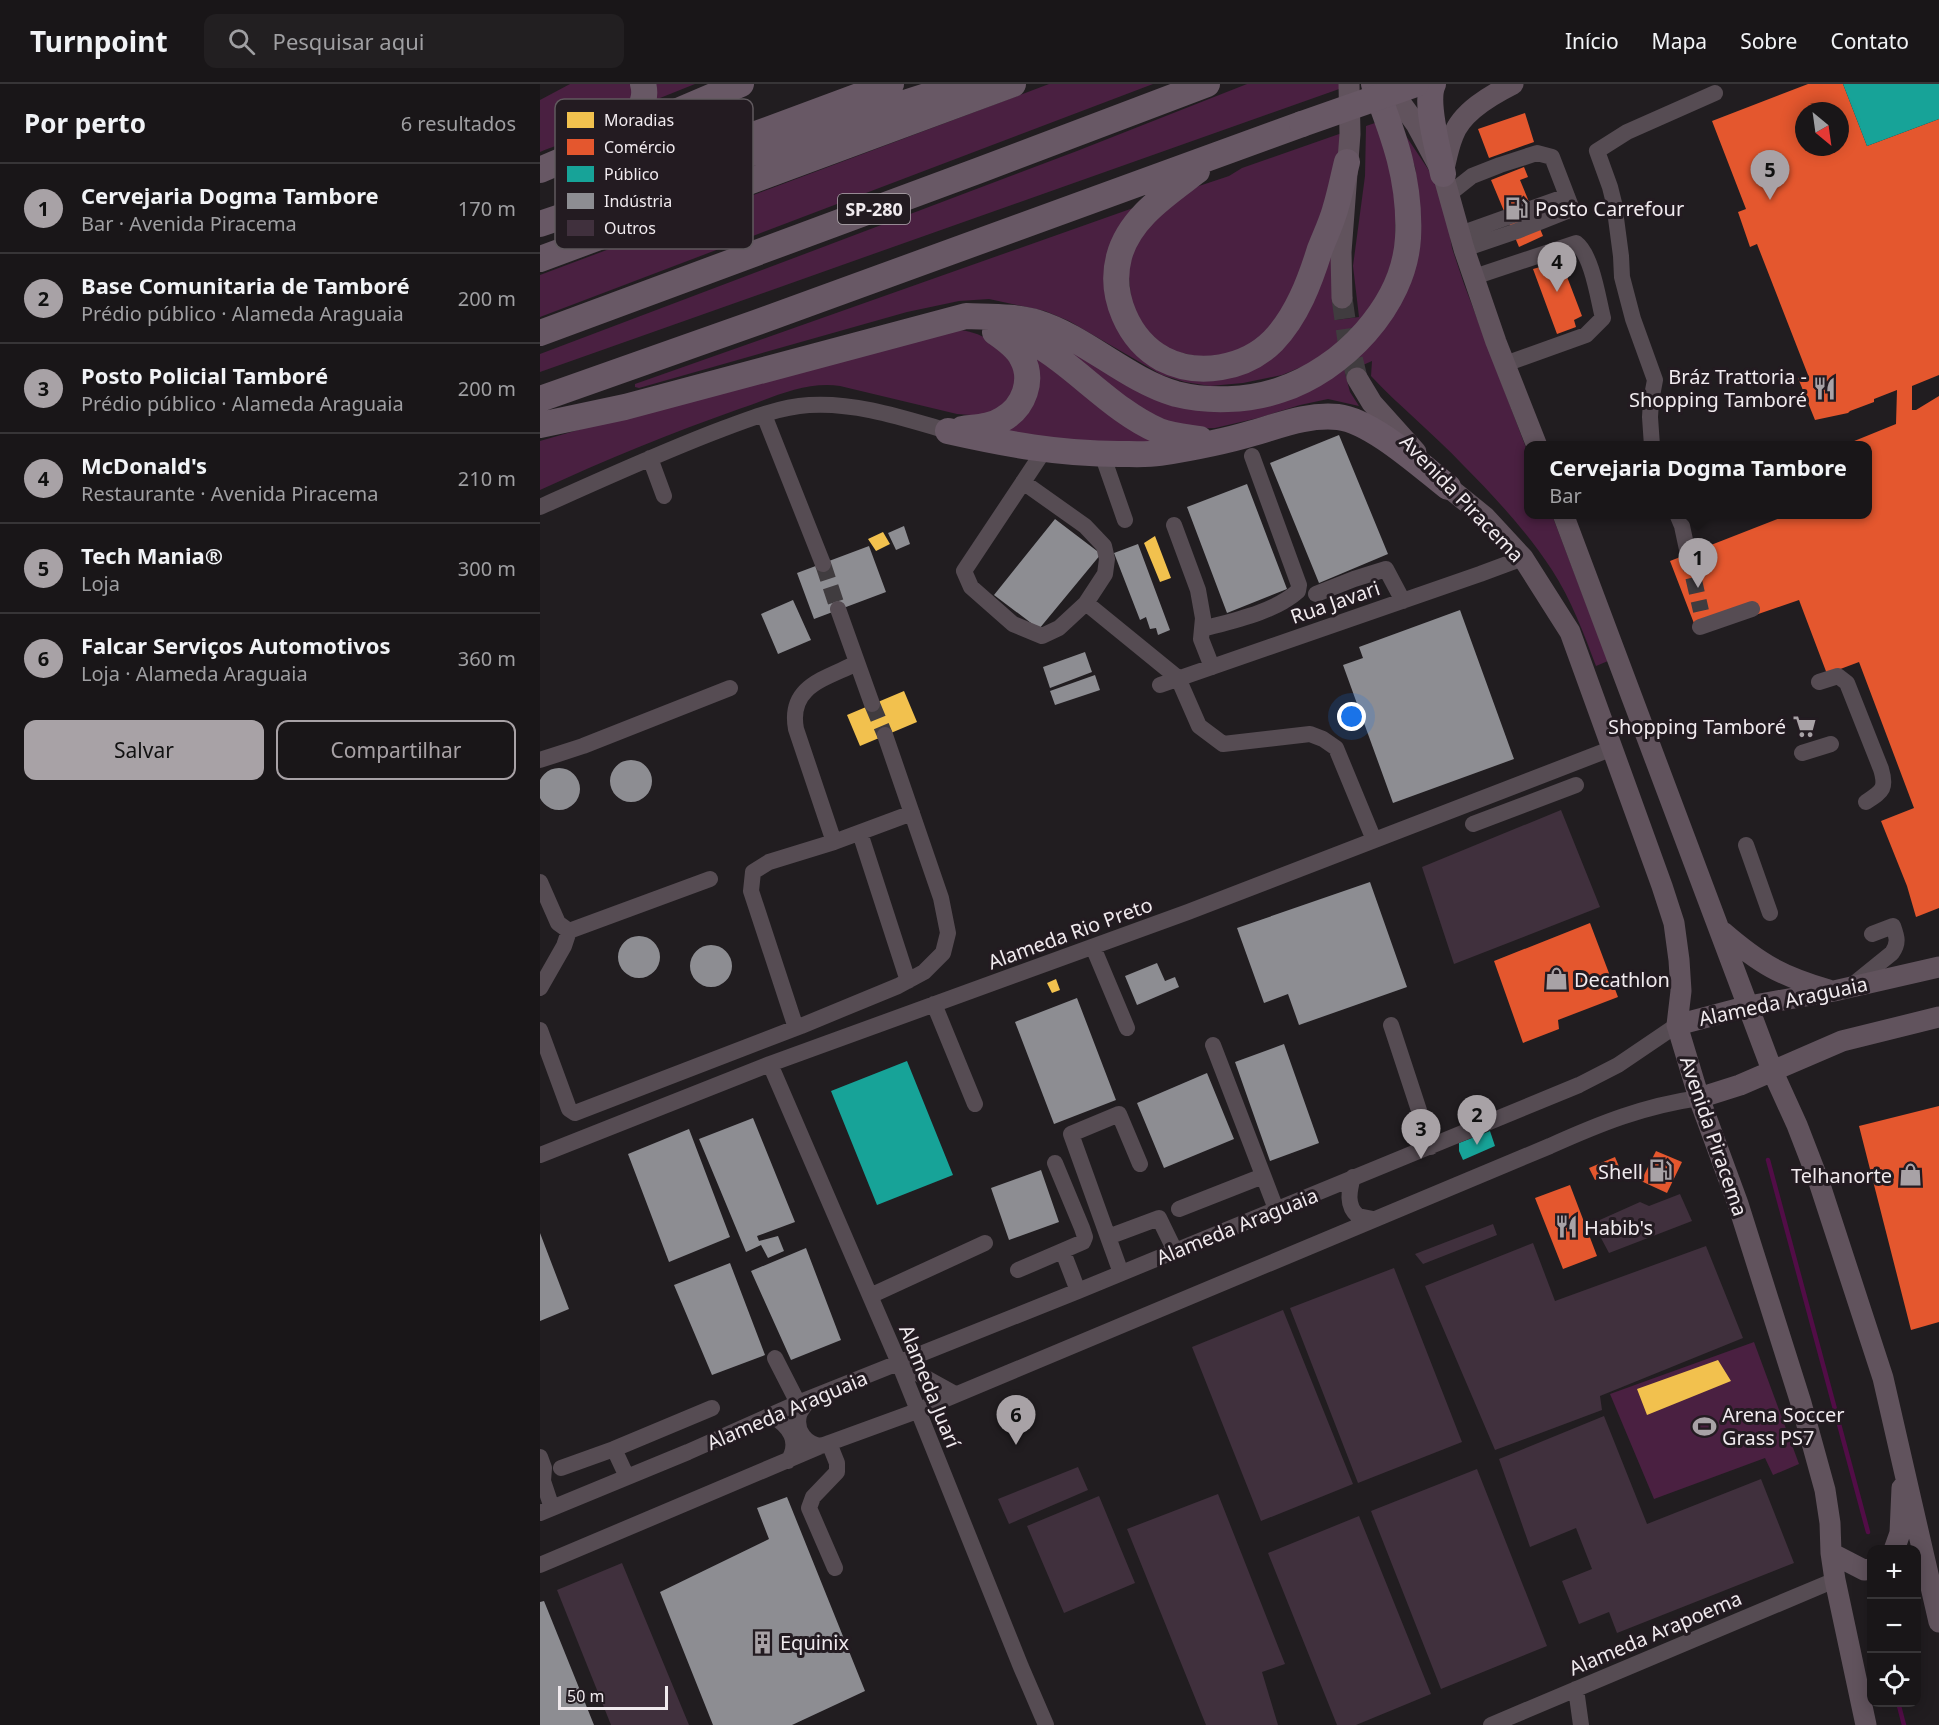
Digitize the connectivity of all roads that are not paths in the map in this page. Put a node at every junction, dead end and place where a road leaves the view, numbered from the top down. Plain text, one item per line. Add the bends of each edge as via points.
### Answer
1 (643, 84) edge
2 (741, 84) edge
3 (891, 84) edge
4 (964, 84) edge
5 (1013, 84) edge
6 (1207, 84) edge
7 (1349, 84) edge
8 (1374, 84) edge
9 (1387, 84) edge
10 (1416, 84) edge
11 (1433, 84) edge
12 (1513, 84) edge
13 (1715, 93) dead end
14 (643, 99) edge
15 (705, 99) edge
16 (753, 135) edge
17 (753, 152) edge
18 (1216, 156) junction
19 (1347, 162) junction
20 (555, 163) edge
21 (540, 170) edge
22 (753, 180) edge
23 (1446, 184) junction
24 (555, 208) edge
25 (540, 214) edge
26 (555, 219) edge
27 (540, 224) edge
28 (1462, 241) junction
29 (567, 249) edge
30 (540, 259) edge
31 (1474, 277) junction
32 (1342, 298) tunnel mouth
33 (978, 316) junction
34 (540, 333) edge
35 (1505, 364) junction
36 (1357, 378) tunnel mouth
37 (540, 399) edge
38 (764, 415) junction
39 (540, 425) edge
40 (948, 431) junction
41 (1535, 441) edge
42 (1652, 441) edge
43 (1216, 442) junction
44 (1045, 449) junction
45 (1102, 454) junction
46 (1252, 456) dead end
47 (650, 458) junction
48 (1023, 482) junction
49 (1448, 488) junction
50 (664, 496) dead end
51 (540, 507) edge
52 (1565, 519) edge
53 (1125, 520) dead end
54 (1679, 520) edge
55 (1174, 525) dead end
56 (1688, 554) tunnel mouth
57 (1523, 558) junction
58 (823, 564) tunnel mouth
59 (1316, 594) dead end
60 (1403, 601) junction
61 (1086, 603) junction
62 (838, 609) tunnel mouth
63 (1752, 609) dead end
64 (1700, 627) dead end
65 (1202, 629) junction
66 (857, 663) junction
67 (1212, 667) junction
68 (1178, 678) junction
69 (1819, 682) dead end
70 (1160, 685) dead end
71 (730, 688) dead end
72 (872, 704) tunnel mouth
73 (885, 735) tunnel mouth
74 (1831, 744) dead end
75 (1613, 748) junction
76 (1802, 753) dead end
77 (540, 760) edge
78 (1569, 765) junction
79 (1866, 802) dead end
80 (912, 813) junction
81 (1473, 824) dead end
82 (860, 832) junction
83 (1374, 840) junction
84 (834, 842) junction
85 (1746, 845) dead end
86 (710, 879) dead end
87 (540, 882) edge
88 (1770, 913) dead end
89 (1721, 930) junction
90 (569, 931) junction
91 (1872, 934) dead end
92 (1093, 946) junction
93 (1939, 967) edge
94 (908, 981) junction
95 (540, 987) edge
96 (1841, 989) junction
97 (934, 1004) junction
98 (1749, 1005) junction
99 (1939, 1017) edge
100 (1677, 1025) junction
101 (1391, 1026) dead end
102 (796, 1028) junction
103 (1127, 1028) dead end
104 (540, 1030) edge
105 (1213, 1045) dead end
106 (770, 1064) junction
107 (1772, 1070) junction
108 (1700, 1098) junction
109 (975, 1104) dead end
110 (1431, 1147) junction
111 (540, 1155) edge
112 (1055, 1163) dead end
113 (1140, 1164) dead end
114 (1263, 1176) junction
115 (1353, 1177) junction
116 (1179, 1209) dead end
117 (1276, 1209) junction
118 (1373, 1219) junction
119 (1108, 1237) junction
120 (985, 1243) dead end
121 (1175, 1251) junction
122 (1063, 1252) junction
123 (1018, 1270) dead end
124 (1121, 1274) junction
125 (1078, 1291) junction
126 (870, 1296) junction
127 (775, 1359) dead end
128 (899, 1363) junction
129 (955, 1394) junction
130 (804, 1401) junction
131 (712, 1408) dead end
132 (917, 1410) junction
133 (771, 1415) junction
134 (825, 1445) junction
135 (614, 1449) junction
136 (540, 1457) edge
137 (788, 1461) junction
138 (1903, 1464) junction
139 (561, 1468) dead end
140 (627, 1477) junction
141 (546, 1510) edge
142 (1896, 1545) edge
143 (1831, 1553) junction
144 (540, 1565) edge
145 (835, 1568) dead end
146 (1867, 1570) edge
147 (1835, 1580) junction
148 (1939, 1622) edge
149 (1575, 1689) junction
150 (1046, 1725) edge
151 (1491, 1725) edge
152 (1581, 1725) edge
153 (1866, 1725) edge

1 - 14 highway
2 - 15 highway
3 - 16 highway
4 - 17 highway
5 - 22 highway
6 - 34 highway, SP-280
7 - 19 main road
8 - 33 highway via 1402,163 1408,199 1407,240 1401,269 1383,308 1367,331 1333,363 1280,390 1240,398 1206,398 1176,394 1144,380 1038,323
9 - 23 main road via 1416,124
10 - 18 highway, bridge
11 - 23 highway via 1430,105
12 - 23 main road via 1481,103 1453,134
13 - 42 street via 1627,132 1597,151 1614,203 1622,278 1655,380
18 - 19 highway via 1141,217 1119,256 1116,274 1123,314 1145,346 1176,364 1215,369 1254,355 1288,321 1315,268
18 - 37 highway
19 - 32 main road
20 - 21 highway
23 - 28 main road
23 - 28 street via 1537,153 1552,157 1572,209 1517,231
24 - 25 highway
26 - 27 highway
28 - 31 main road
29 - 30 highway
31 - 35 main road
31 - 35 street via 1576,243 1583,248 1588,261 1603,318 1586,335
33 - 39 highway via 625,407
33 - 40 highway via 1022,357 1028,381 1021,401 1002,420
33 - 43 highway via 1037,344 1126,412 1159,431
35 - 41 main road
36 - 49 main road, Avenida Piracema via 1372,403
38 - 40 street via 789,407 828,405 884,413
38 - 47 street
38 - 58 street
40 - 44 highway
43 - 45 highway via 1157,454
43 - 49 highway via 1297,420 1339,417 1372,430
44 - 45 highway
44 - 48 street
45 - 53 street
46 - 65 street via 1298,591 1287,601
47 - 50 street
47 - 51 street
48 - 61 street via 1085,526 1104,546 1105,574
48 - 61 street via 964,571 971,587 1013,624 1042,636 1059,628
49 - 57 main road, Avenida Piracema via 1485,517
52 - 89 main road
54 - 56 street
55 - 65 street via 1198,591
57 - 60 street, Rua Javari
57 - 75 main road, Avenida Piracema via 1570,632
59 - 60 street via 1386,568
60 - 67 street, Rua Javari
61 - 68 street
62 - 66 street
63 - 64 street
65 - 67 street via 1201,639
66 - 72 street
66 - 84 street via 808,687 798,698 795,710 796,729
67 - 68 street, Rua Javari
68 - 70 street, Rua Javari
68 - 83 street via 1199,726 1223,744 1310,734 1336,747
69 - 79 street via 1838,676 1847,683 1881,769 1883,790
71 - 77 street
73 - 80 street
74 - 76 street
75 - 78 street, Alameda Rio Preto
75 - 100 main road, Avenida Piracema via 1674,923 1681,991
78 - 81 street via 1579,792
78 - 83 street, Alameda Rio Preto
80 - 82 street
80 - 94 street via 941,898 948,933 943,953
82 - 84 street
82 - 94 street
83 - 92 street, Alameda Rio Preto
84 - 102 street via 769,862 753,872 752,891
85 - 88 street
86 - 90 street
87 - 90 street via 558,923
89 - 96 main road via 1778,973
89 - 98 main road
90 - 95 street
91 - 96 street via 1893,926 1897,946
92 - 97 street, Alameda Rio Preto
92 - 103 street
93 - 96 main road, Alameda Araguaia
94 - 102 street
96 - 98 main road, Alameda Araguaia
97 - 106 street, Alameda Rio Preto
97 - 109 street
98 - 100 main road, Alameda Araguaia
98 - 107 main road
99 - 107 main road via 1842,1041
100 - 108 main road, Avenida Piracema
100 - 110 street, Alameda Araguaia via 1618,1065 1579,1085
101 - 110 street
102 - 104 street via 575,1113 569,1110
105 - 114 street
106 - 111 street, Alameda Rio Preto
106 - 126 street, Alameda Juarí
107 - 108 main road
107 - 138 main road via 1819,1182 1883,1378
108 - 118 street via 1664,1103 1600,1124
108 - 143 main road, Avenida Piracema via 1801,1403 1825,1490
110 - 115 street, Alameda Araguaia
112 - 122 street via 1085,1237 1083,1242
113 - 119 street via 1119,1114 1071,1134
114 - 116 street
114 - 117 street
115 - 117 street, Alameda Araguaia
115 - 118 street via 1349,1190 1351,1208 1358,1216
117 - 121 street, Alameda Araguaia
118 - 129 street
119 - 121 street via 1159,1218
119 - 124 street
120 - 126 street
121 - 124 street, Alameda Araguaia
122 - 123 street
122 - 125 street
124 - 125 street, Alameda Araguaia
125 - 128 street, Alameda Araguaia
126 - 128 street, Alameda Juarí
127 - 130 street
128 - 129 street
128 - 130 street, Alameda Araguaia
128 - 132 street, Alameda Juarí
129 - 132 street
130 - 133 street, Alameda Araguaia
130 - 134 street via 798,1417 804,1438
131 - 135 street
132 - 134 street
132 - 150 street, Alameda Juarí
133 - 137 street via 792,1436 793,1452
133 - 140 street, Alameda Araguaia
134 - 137 street
134 - 145 street via 837,1463 837,1472 813,1497 810,1508
135 - 139 street
135 - 140 street
136 - 141 street
137 - 144 street
138 - 142 main road via 1900,1533
138 - 148 main road
140 - 141 street, Alameda Araguaia
143 - 146 main road
143 - 147 main road, Avenida Piracema
147 - 149 street, Alameda Arapoema
147 - 153 main road, Avenida Piracema
149 - 151 street, Alameda Arapoema
149 - 152 street

